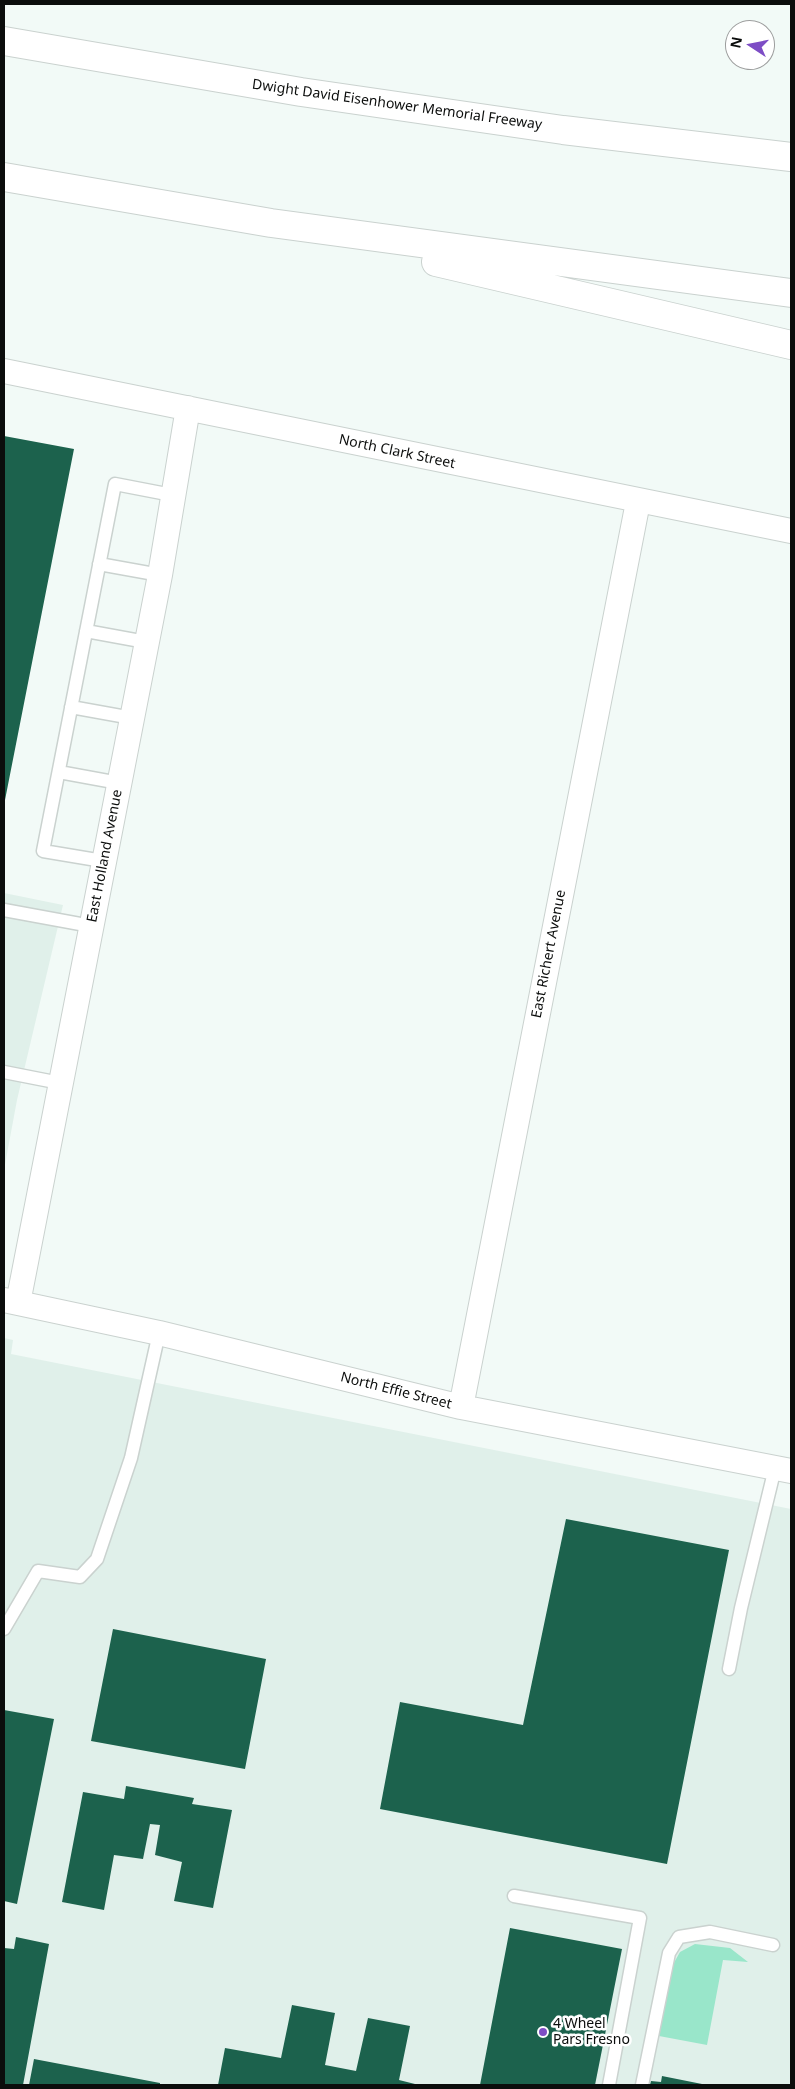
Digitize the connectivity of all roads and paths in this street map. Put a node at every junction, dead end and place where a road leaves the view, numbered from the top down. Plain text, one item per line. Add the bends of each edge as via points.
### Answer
1 (4, 41) edge
2 (791, 157) edge
3 (4, 177) edge
4 (271, 223) junction
5 (791, 293) edge
6 (791, 345) edge
7 (4, 371) edge
8 (188, 408) junction
9 (172, 495) junction
10 (638, 502) junction
11 (791, 531) edge
12 (99, 564) junction
13 (160, 575) junction
14 (86, 631) junction
15 (146, 642) junction
16 (72, 707) junction
17 (132, 718) junction
18 (59, 772) junction
19 (119, 783) junction
20 (103, 861) junction
21 (4, 910) edge
22 (91, 926) junction
23 (4, 1072) edge
24 (60, 1083) junction
25 (11, 1301) edge
26 (159, 1333) junction
27 (461, 1407) junction
28 (783, 1469) edge
29 (4, 1629) edge
30 (729, 1669) dead end
31 (514, 1896) dead end
32 (773, 1945) dead end
33 (609, 2085) edge
34 (642, 2085) edge

1 - 2 highway, Dwight David Eisenhower Memorial Freeway via 301,92 563,130
3 - 4 highway
4 - 5 highway
4 - 6 highway
7 - 8 street, North Clark Street
8 - 9 street, East Holland Avenue
8 - 10 street, North Clark Street
9 - 12 lane via 115,484
9 - 13 street, East Holland Avenue
10 - 11 street, North Clark Street
10 - 27 street, East Richert Avenue
12 - 13 lane
12 - 14 lane
13 - 15 street, East Holland Avenue
14 - 15 lane
14 - 16 lane
15 - 17 street, East Holland Avenue
16 - 17 lane
16 - 18 lane
17 - 19 street, East Holland Avenue
18 - 19 lane
18 - 20 lane via 43,850
19 - 20 street, East Holland Avenue
20 - 22 street, East Holland Avenue
21 - 22 lane
22 - 24 street, East Holland Avenue
23 - 24 lane
24 - 25 street, East Holland Avenue
25 - 26 street, North Effie Street
26 - 27 street, North Effie Street
26 - 29 lane via 131,1458 97,1559 80,1577 38,1571
27 - 28 street, North Effie Street
28 - 30 lane via 741,1608
31 - 33 lane via 640,1918
32 - 34 lane via 710,1932 678,1938 669,1953

